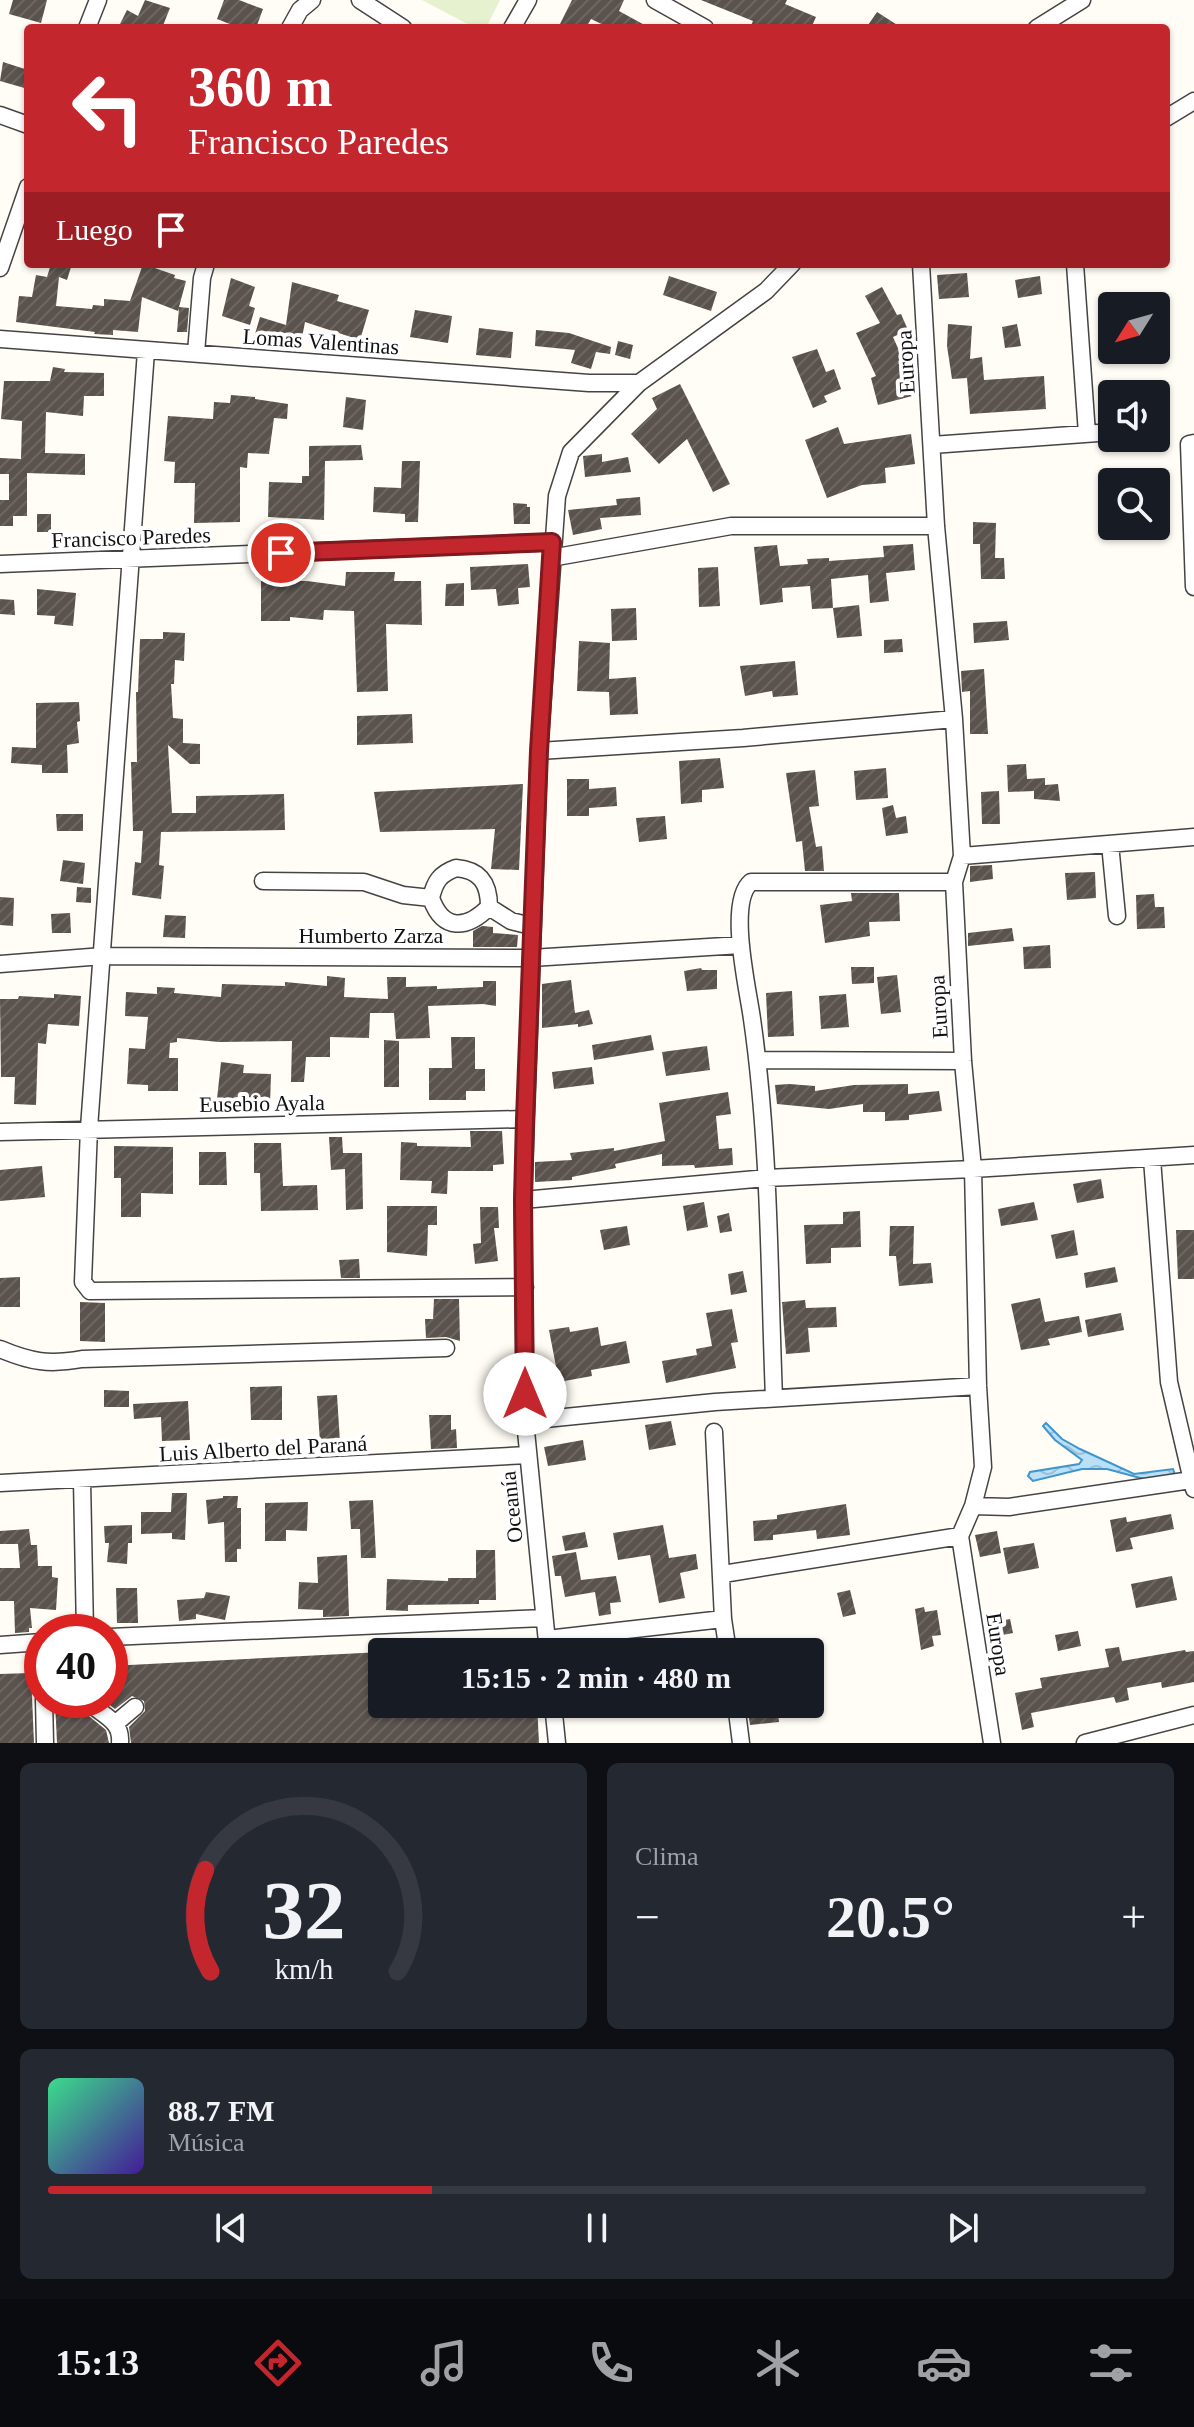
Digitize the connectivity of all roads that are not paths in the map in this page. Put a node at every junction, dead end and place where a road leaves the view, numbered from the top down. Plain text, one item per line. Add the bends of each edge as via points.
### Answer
1 (98, 0) edge
2 (312, 0) edge
3 (360, 0) edge
4 (528, 0) edge
5 (655, 0) edge
6 (1082, 0) edge
7 (1054, 23) edge
8 (89, 24) edge
9 (292, 24) edge
10 (397, 24) edge
11 (514, 24) edge
12 (698, 24) edge
13 (1194, 101) edge
14 (0, 115) edge
15 (1170, 116) edge
16 (24, 124) edge
17 (24, 199) edge
18 (0, 268) edge
19 (205, 268) edge
20 (788, 268) edge
21 (921, 268) edge
22 (1075, 268) edge
23 (0, 339) edge
24 (146, 351) junction
25 (196, 353) junction
26 (639, 383) junction
27 (1098, 433) edge
28 (1087, 434) junction
29 (1194, 443) edge
30 (932, 445) junction
31 (936, 526) junction
32 (552, 550) junction
33 (130, 559) junction
34 (0, 564) edge
35 (1194, 587) edge
36 (954, 719) junction
37 (539, 751) junction
38 (1194, 837) edge
39 (1110, 844) junction
40 (962, 856) junction
41 (263, 881) dead end
42 (954, 882) junction
43 (431, 898) junction
44 (489, 907) junction
45 (1117, 916) dead end
46 (531, 926) junction
47 (741, 945) junction
48 (103, 956) junction
49 (531, 958) junction
50 (0, 964) edge
51 (758, 1060) junction
52 (963, 1061) junction
53 (525, 1119) junction
54 (89, 1128) junction
55 (0, 1132) edge
56 (1194, 1155) edge
57 (1152, 1159) junction
58 (973, 1169) junction
59 (766, 1178) junction
60 (523, 1200) junction
61 (525, 1287) junction
62 (446, 1348) dead end
63 (0, 1349) edge
64 (978, 1386) junction
65 (774, 1398) junction
66 (525, 1421) junction
67 (714, 1432) dead end
68 (528, 1455) junction
69 (82, 1480) junction
70 (0, 1483) edge
71 (1193, 1484) edge
72 (973, 1506) junction
73 (960, 1536) junction
74 (723, 1574) junction
75 (85, 1614) edge
76 (544, 1618) junction
77 (723, 1619) junction
78 (128, 1636) edge
79 (546, 1638) edge
80 (594, 1638) edge
81 (726, 1638) edge
82 (24, 1643) edge
83 (0, 1645) edge
84 (135, 1707) dead end
85 (1194, 1715) edge
86 (44, 1718) edge
87 (108, 1718) edge
88 (554, 1718) edge
89 (738, 1718) edge
90 (116, 1723) junction
91 (45, 1743) edge
92 (120, 1743) edge
93 (557, 1743) edge
94 (741, 1743) edge
95 (992, 1743) edge
96 (1085, 1743) edge

1 - 8 street
2 - 9 street
3 - 10 street
4 - 11 street
5 - 12 street
6 - 7 street
13 - 15 street
14 - 16 street
17 - 18 street
19 - 25 street
20 - 26 street, Oceanía via 766,291
21 - 30 street, Europa
22 - 28 street
23 - 24 street, Lomas Valentinas
24 - 25 street, Lomas Valentinas
24 - 33 street
25 - 26 street, Lomas Valentinas
26 - 32 street, Oceanía via 571,452 557,496
27 - 28 street
28 - 30 street
29 - 35 street via 1189,444
30 - 31 street, Europa
31 - 32 street, Francisco Paredes via 731,526
31 - 36 street, Europa
32 - 33 street, Francisco Paredes
32 - 37 street, Oceanía
33 - 34 street, Francisco Paredes
33 - 48 street
36 - 37 street
36 - 40 street, Europa
37 - 46 street, Oceanía
38 - 39 street
39 - 40 street
39 - 45 street
40 - 42 street, Europa
41 - 43 street via 364,882
42 - 47 street via 751,882 740,900
42 - 52 street, Europa
43 - 44 street via 441,917 452,923 477,919
43 - 44 street via 444,873 468,869 487,885
44 - 46 street
46 - 49 street, Oceanía
47 - 49 street, Humberto Zarza
47 - 51 street
48 - 49 street, Humberto Zarza
48 - 50 street, Humberto Zarza
48 - 54 street
49 - 53 street, Oceanía
51 - 52 street
51 - 59 street
52 - 58 street, Europa
53 - 54 street, Eusebio Ayala
53 - 60 street, Oceanía
54 - 55 street, Eusebio Ayala
54 - 61 street via 83,1282 90,1291
56 - 57 street
57 - 58 street
57 - 71 street via 1169,1382
58 - 59 street
58 - 64 street, Europa
59 - 60 street
59 - 65 street
60 - 61 street, Oceanía
61 - 66 street, Oceanía
62 - 63 street via 54,1362 29,1361
64 - 65 street
64 - 72 street, Europa via 983,1467
65 - 66 street
66 - 68 street, Oceanía
67 - 74 street
68 - 69 street, Luis Alberto del Paraná
68 - 76 street, Oceanía
69 - 70 street, Luis Alberto del Paraná
69 - 75 street
71 - 72 street via 1009,1507
72 - 73 street, Europa
73 - 74 street
73 - 95 street, Europa
74 - 77 street
76 - 78 street
76 - 79 street, Oceanía
77 - 80 street
77 - 81 street
82 - 83 street
84 - 90 street
85 - 96 street
86 - 91 street
87 - 90 street
88 - 93 street
89 - 94 street
90 - 92 street

